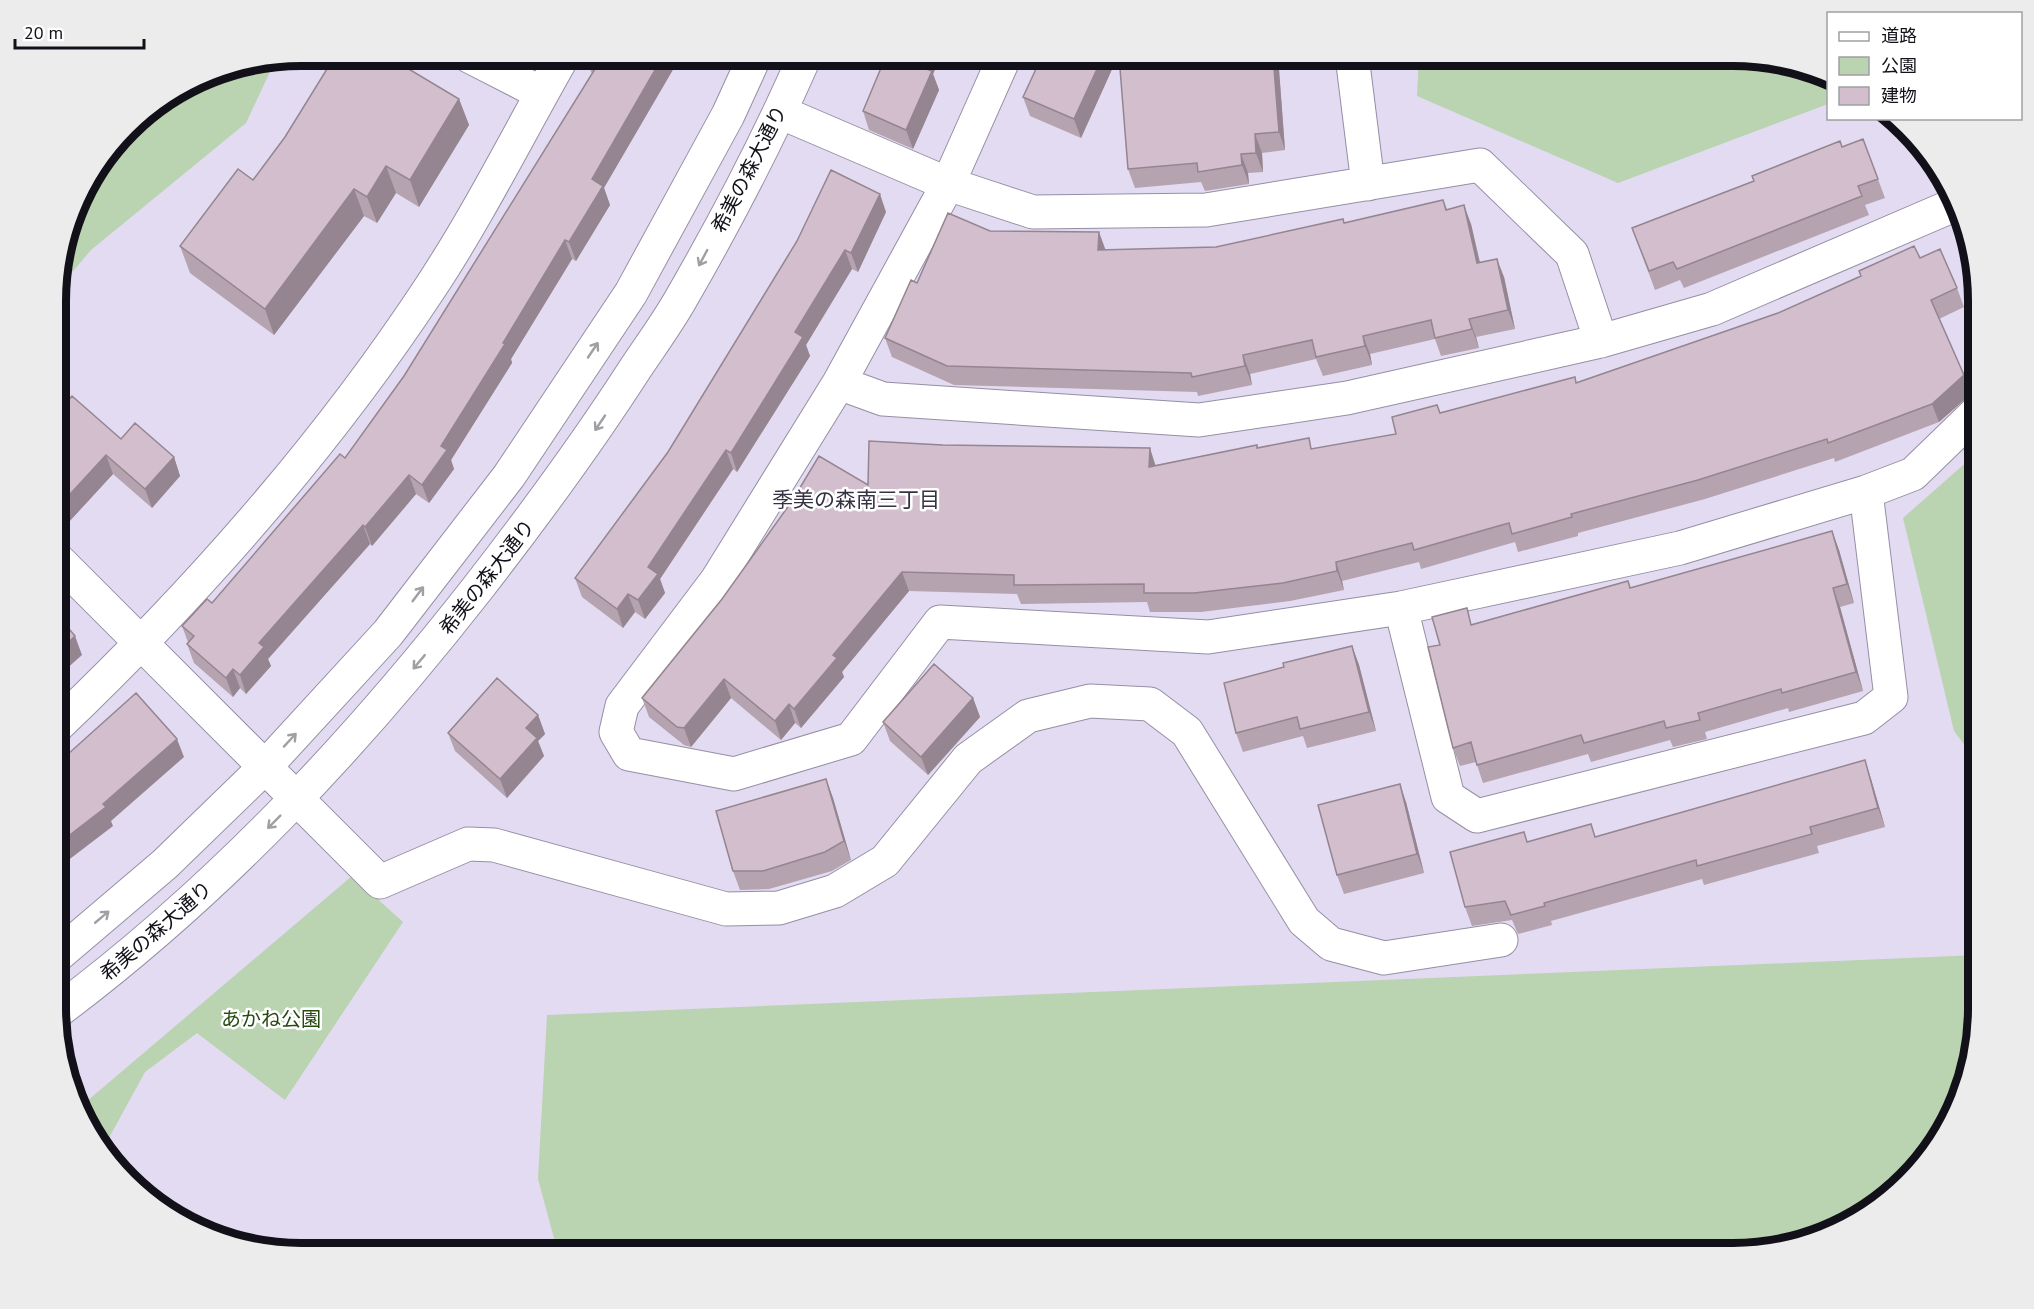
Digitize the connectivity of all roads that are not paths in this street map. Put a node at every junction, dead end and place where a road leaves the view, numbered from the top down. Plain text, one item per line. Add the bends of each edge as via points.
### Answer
1 (488, 66) edge
2 (556, 66) edge
3 (750, 66) edge
4 (801, 66) edge
5 (1001, 66) edge
6 (1353, 66) edge
7 (541, 93) junction
8 (780, 112) junction
9 (948, 183) junction
10 (1368, 184) junction
11 (1948, 207) edge
12 (1601, 340) junction
13 (839, 383) junction
14 (1968, 421) edge
15 (1866, 492) junction
16 (66, 568) edge
17 (1401, 608) junction
18 (143, 644) junction
19 (66, 717) edge
20 (265, 767) junction
21 (297, 800) junction
22 (1502, 940) dead end
23 (66, 948) edge
24 (66, 1005) edge

1 - 7 street
2 - 7 street
20 -> 3 street via 388,633 509,476 631,293 728,115
4 - 8 street, 希美の森大通り
5 - 9 street
6 - 10 street
7 - 18 street via 430,288 342,411 251,526
8 - 9 street
8 -> 21 street, 希美の森大通り via 682,298 546,501 422,658
9 - 10 street via 1033,212 1206,210
9 - 13 street
10 - 12 street via 1480,165 1572,254
11 - 12 street via 1712,309
12 - 13 street via 1347,398 1199,420 883,399
13 - 17 street via 717,580 622,706 616,732 629,754 734,774 851,739 940,622 1208,637
14 - 15 street via 1913,474
15 - 17 street via 1680,548
15 - 17 street via 1891,697 1864,718 1477,816 1448,796
16 - 18 street
18 - 19 street
18 - 20 street
20 - 21 street
23 -> 20 street via 165,864
21 - 22 street via 380,882 468,844 494,845 726,909 779,909 834,891 885,861 968,759 1028,716 1090,701 1150,704 1187,732 1305,921 1331,944 1384,958
21 -> 24 street, 希美の森大通り via 208,887

